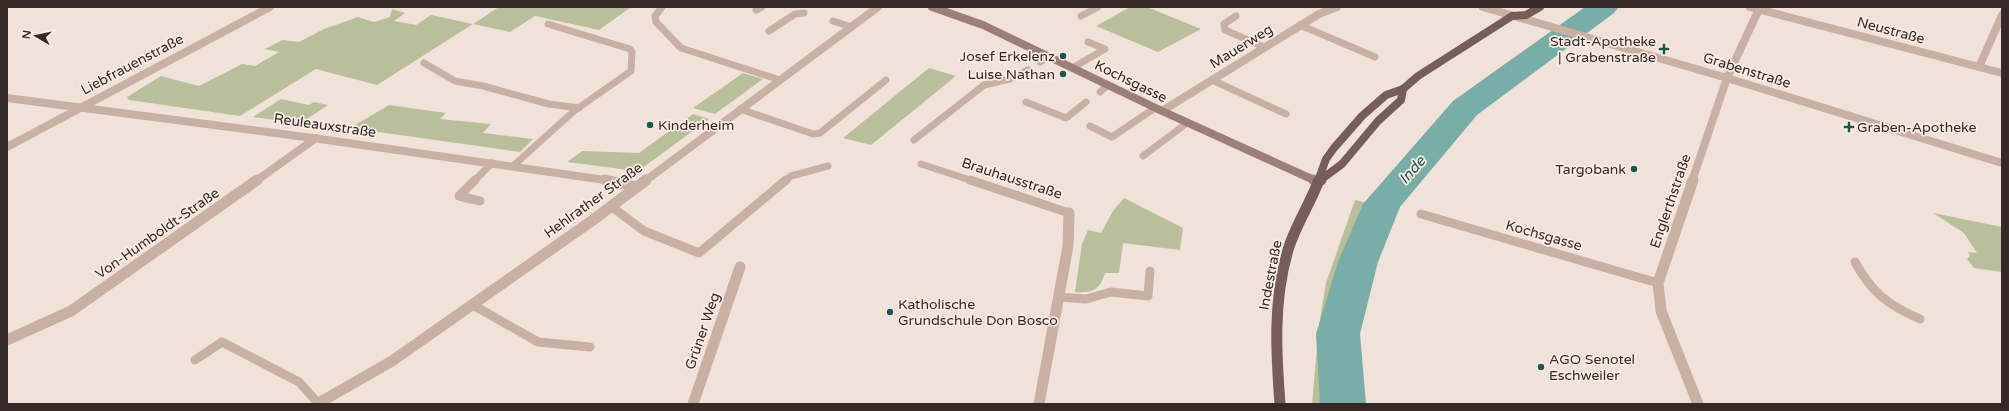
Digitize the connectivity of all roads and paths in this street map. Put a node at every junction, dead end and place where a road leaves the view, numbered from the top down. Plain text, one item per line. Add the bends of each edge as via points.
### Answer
1 (270, 7) edge
2 (662, 7) edge
3 (878, 7) edge
4 (932, 7) edge
5 (1097, 7) edge
6 (1336, 7) edge
7 (1483, 7) edge
8 (1517, 7) edge
9 (1540, 7) edge
10 (1755, 8) edge
11 (804, 13) dead end
12 (2002, 15) edge
13 (1081, 16) dead end
14 (1236, 16) dead end
15 (1512, 16) junction
16 (833, 21) dead end
17 (548, 24) dead end
18 (1300, 25) junction
19 (852, 26) junction
20 (769, 31) dead end
21 (1088, 42) dead end
22 (1264, 47) junction
23 (1375, 56) dead end
24 (1049, 57) junction
25 (1040, 62) dead end
26 (424, 63) dead end
27 (1979, 67) junction
28 (1072, 68) junction
29 (1028, 70) dead end
30 (2002, 73) edge
31 (1727, 78) junction
32 (780, 80) junction
33 (886, 80) dead end
34 (1212, 80) junction
35 (1108, 85) junction
36 (1403, 89) junction
37 (1100, 92) dead end
38 (7, 98) edge
39 (1026, 102) dead end
40 (1086, 102) dead end
41 (81, 106) junction
42 (578, 108) junction
43 (740, 109) junction
44 (1158, 110) junction
45 (1286, 114) dead end
46 (1188, 123) junction
47 (1090, 126) dead end
48 (316, 138) junction
49 (914, 140) dead end
50 (7, 147) edge
51 (1143, 156) dead end
52 (492, 163) junction
53 (2002, 163) edge
54 (921, 164) dead end
55 (513, 166) junction
56 (828, 166) dead end
57 (1318, 182) junction
58 (637, 187) junction
59 (480, 201) dead end
60 (612, 207) junction
61 (1069, 212) joint
62 (1421, 214) dead end
63 (1855, 262) dead end
64 (740, 267) dead end
65 (1150, 271) dead end
66 (1658, 283) junction
67 (1059, 297) junction
68 (473, 305) junction
69 (1920, 319) dead end
70 (7, 340) edge
71 (590, 347) dead end
72 (196, 360) dead end
73 (317, 404) edge
74 (693, 404) edge
75 (1040, 404) edge
76 (1280, 404) edge
77 (1698, 404) edge

1 - 41 street, Liebfrauenstraße
2 - 32 lane via 655,16 656,22 681,48
3 - 19 street, Hehlrather Straße
4 - 24 street, Kochsgasse via 982,25
5 - 13 lane
6 - 18 street, Mauerweg
7 - 15 street, Grabenstraße
8 - 15 main road, Indestraße via 1512,10
9 - 15 main road, Indestraße via 1526,15
10 - 27 street, Neustraße
10 - 31 street, Englerthstraße
11 - 20 lane via 795,14
12 - 27 street
14 - 22 lane via 1224,24 1225,30
15 - 31 street, Grabenstraße
15 - 36 main road, Indestraße via 1418,76
16 - 19 lane
17 - 42 lane via 625,46 632,52 629,74
18 - 22 street, Mauerweg
18 - 23 lane
19 - 32 street, Hehlrather Straße
21 - 28 lane via 1105,49
22 - 34 street, Mauerweg
24 - 25 lane
24 - 28 street, Kochsgasse
26 - 42 lane via 455,81 549,104
27 - 30 street, Neustraße
28 - 35 street, Kochsgasse
29 - 49 lane via 1010,79 984,85
31 - 53 street, Grabenstraße
31 - 66 street, Englerthstraße
32 - 43 street, Hehlrather Straße
33 - 43 lane via 820,133 813,134
34 - 44 street, Mauerweg
34 - 45 lane
35 - 37 lane
35 - 44 street, Kochsgasse
36 - 57 main road, Indestraße via 1401,100 1378,121 1342,164
36 - 57 main road, Indestraße via 1386,95 1362,116 1326,159
38 - 41 street, Reuleauxstraße
39 - 40 lane via 1066,118
41 - 48 street, Reuleauxstraße
41 - 50 street, Liebfrauenstraße
42 - 55 lane
43 - 58 street, Hehlrather Straße
44 - 46 street, Kochsgasse
44 - 47 lane via 1112,137
46 - 51 lane
46 - 57 street, Kochsgasse
48 - 52 street, Reuleauxstraße
48 - 70 street, Von-Humboldt-Straße via 71,311
52 - 55 street, Reuleauxstraße
52 - 59 lane via 459,196
54 - 61 lane, Brauhausstraße
55 - 58 street, Reuleauxstraße
56 - 60 lane via 791,176 699,253 644,230
57 - 76 main road, Indestraße via 1288,249 1277,302 1276,352
58 - 60 street, Hehlrather Straße
60 - 68 street, Hehlrather Straße
61 - 67 street, Brauhausstraße via 1068,246
62 - 66 lane, Kochsgasse
63 - 69 lane via 1875,294 1893,307
64 - 74 street, Grüner Weg
65 - 67 lane via 1148,296 1110,292 1086,299
66 - 77 street, Englerthstraße via 1661,311
67 - 75 street, Brauhausstraße
68 - 71 lane via 538,342
68 - 73 street, Hehlrather Straße via 392,361
72 - 73 lane via 222,342 299,382

